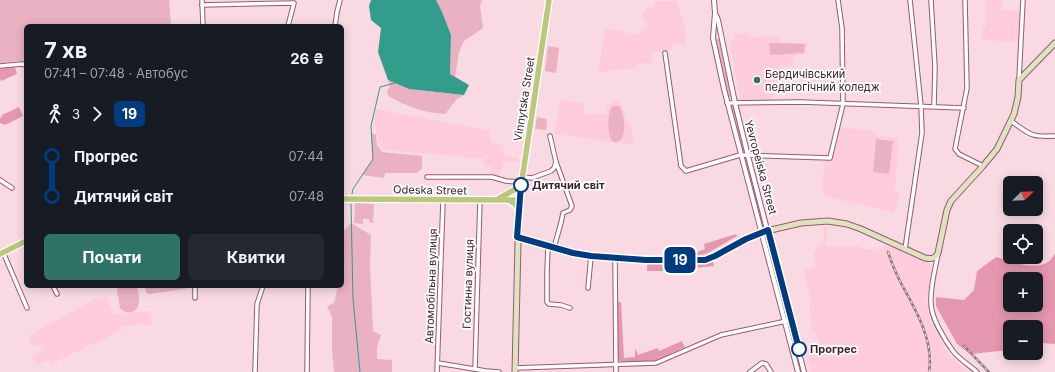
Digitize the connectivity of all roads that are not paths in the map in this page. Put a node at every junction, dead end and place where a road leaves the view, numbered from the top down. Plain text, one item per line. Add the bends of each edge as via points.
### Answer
1 (202, 0) edge
2 (340, 0) edge
3 (549, 0) edge
4 (714, 0) edge
5 (838, 0) edge
6 (910, 0) edge
7 (931, 0) edge
8 (965, 0) edge
9 (1023, 0) edge
10 (202, 5) junction
11 (715, 13) junction
12 (203, 24) edge
13 (288, 24) edge
14 (334, 24) edge
15 (1055, 43) edge
16 (665, 53) dead end
17 (24, 64) edge
18 (0, 66) edge
19 (1019, 80) junction
20 (727, 103) junction
21 (735, 103) junction
22 (843, 104) junction
23 (921, 106) junction
24 (934, 106) junction
25 (964, 108) junction
26 (1011, 121) junction
27 (550, 136) dead end
28 (1055, 136) edge
29 (740, 155) junction
30 (748, 156) junction
31 (556, 162) junction
32 (983, 166) junction
33 (427, 177) dead end
34 (521, 179) junction
35 (0, 180) edge
36 (12, 188) dead end
37 (510, 197) junction
38 (519, 198) junction
39 (344, 199) edge
40 (480, 200) junction
41 (442, 201) junction
42 (518, 209) junction
43 (768, 230) junction
44 (762, 232) junction
45 (517, 237) junction
46 (24, 242) edge
47 (551, 247) junction
48 (905, 249) junction
49 (1, 253) edge
50 (938, 253) junction
51 (591, 256) junction
52 (615, 258) junction
53 (925, 258) junction
54 (935, 270) junction
55 (54, 288) edge
56 (195, 288) edge
57 (262, 288) edge
58 (308, 288) edge
59 (588, 288) dead end
60 (57, 294) dead end
61 (195, 298) dead end
62 (27, 308) dead end
63 (570, 308) dead end
64 (791, 320) junction
65 (785, 321) junction
66 (438, 363) junction
67 (616, 365) junction
68 (567, 367) junction
69 (475, 369) junction
70 (515, 370) edge
71 (255, 372) edge
72 (307, 372) edge
73 (437, 372) edge
74 (486, 372) edge
75 (500, 372) edge
76 (566, 372) edge
77 (616, 372) edge
78 (750, 372) edge
79 (771, 372) edge
80 (798, 372) edge
81 (804, 372) edge
82 (977, 372) edge

1 - 10 street
2 - 14 street
3 - 34 main road, Vinnytska Street
4 - 11 street, Yevropeiska Street
5 - 22 street via 842,19
6 - 23 street
7 - 24 street
8 - 25 street via 967,88
9 - 19 street
10 - 12 street
10 - 13 street via 294,2
11 - 20 street, Yevropeiska Street via 713,38
11 - 21 street, Yevropeiska Street
15 - 19 main road
16 - 29 street via 683,170
17 - 18 street
19 - 26 main road via 1018,97
20 - 21 street
20 - 29 street, Yevropeiska Street
21 - 22 street
21 - 30 street, Yevropeiska Street
22 - 23 street
22 - 30 street via 830,158
23 - 24 street
23 - 48 street via 922,133
24 - 25 street
25 - 32 street via 955,149 959,154
26 - 28 street via 1030,135
26 - 32 main road
27 - 31 street
29 - 30 street
29 - 44 street, Yevropeiska Street
30 - 43 street, Yevropeiska Street
31 - 34 street via 551,171
31 - 47 street via 572,206 563,213 560,229
32 - 50 main road via 951,200
33 - 34 street via 492,177 506,181
34 - 37 main road
34 - 38 main road, Vinnytska Street
35 - 36 street
37 - 38 main road
37 - 40 main road, Odeska Street
37 - 42 main road
38 - 42 main road
39 - 41 main road, Odeska Street
40 - 41 main road, Odeska Street
40 - 69 street, Гостинна вулиця
41 - 66 street, Автомобільна вулиця
42 - 45 main road
43 - 44 main road
43 - 48 main road via 828,220 861,228
43 - 64 street, Yevropeiska Street
44 - 52 main road via 705,260
44 - 65 street, Yevropeiska Street
45 - 47 main road
45 - 70 main road
46 - 49 main road
47 - 51 main road
47 - 63 street via 546,272 547,302
48 - 53 main road
49 - 62 street
50 - 53 main road via 933,258
50 - 54 street
51 - 52 main road
51 - 59 street
52 - 67 street
53 - 54 street via 933,262
54 - 82 street via 931,304 936,320 954,352
55 - 60 street
56 - 61 street
57 - 71 street via 257,304
58 - 72 street
64 - 65 street
64 - 81 street, Yevropeiska Street
65 - 67 street via 721,335 656,363
65 - 80 street, Yevropeiska Street
66 - 69 street
66 - 73 street, Автомобільна вулиця
67 - 68 street
67 - 77 street
68 - 70 street
68 - 76 street
69 - 74 street
74 - 75 street
78 - 79 street via 762,363 766,364

